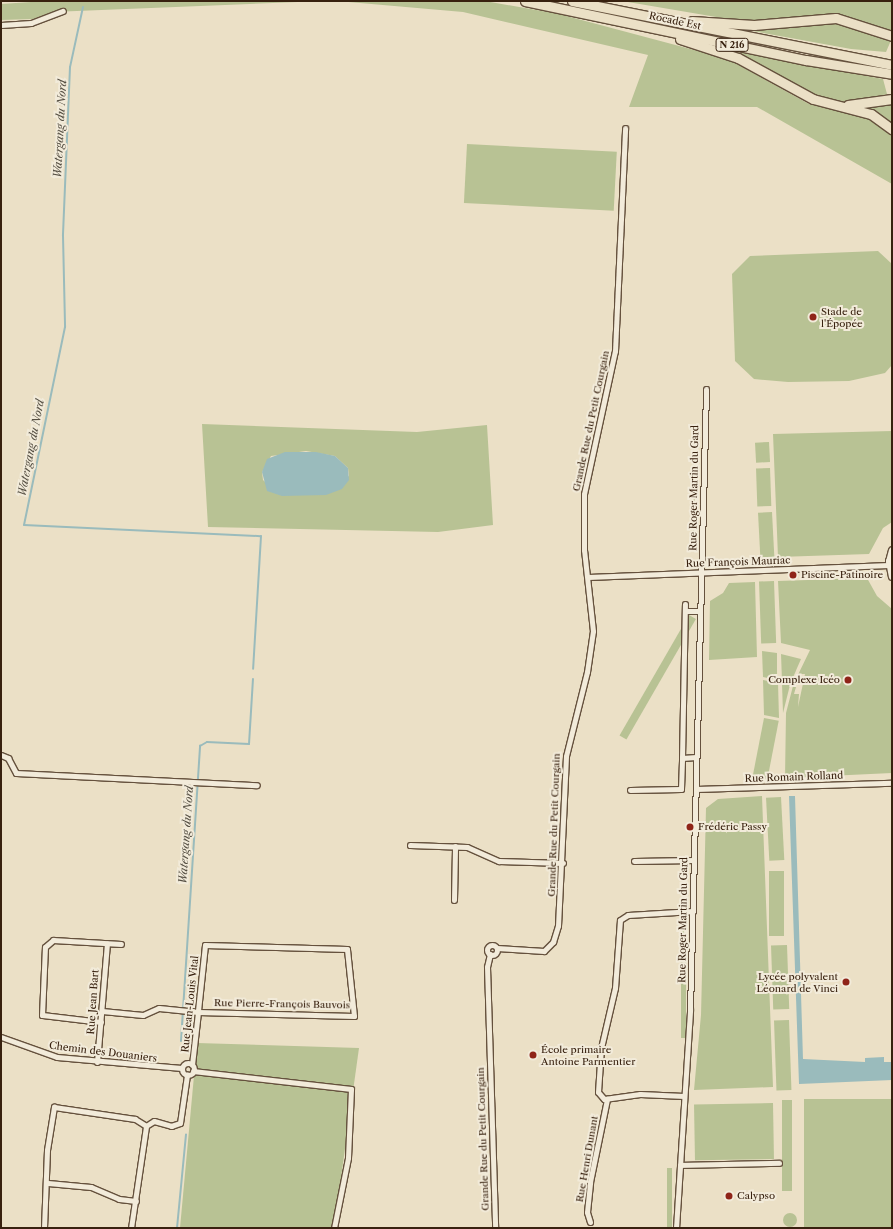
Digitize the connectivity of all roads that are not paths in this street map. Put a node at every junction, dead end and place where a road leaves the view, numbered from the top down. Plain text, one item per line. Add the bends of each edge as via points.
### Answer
1 (525, 1) edge
2 (572, 1) edge
3 (63, 11) dead end
4 (598, 16) junction
5 (665, 21) junction
6 (1, 24) edge
7 (892, 36) edge
8 (892, 65) edge
9 (869, 66) junction
10 (892, 74) edge
11 (892, 99) edge
12 (836, 105) junction
13 (626, 128) dead end
14 (892, 129) edge
15 (706, 389) dead end
16 (892, 550) edge
17 (889, 565) junction
18 (701, 573) junction
19 (892, 576) edge
20 (588, 577) junction
21 (685, 604) dead end
22 (685, 611) junction
23 (700, 611) junction
24 (1, 755) edge
25 (682, 758) junction
26 (696, 758) junction
27 (892, 783) edge
28 (257, 785) dead end
29 (696, 789) junction
30 (630, 790) dead end
31 (410, 845) dead end
32 (455, 846) junction
33 (694, 860) junction
34 (634, 862) dead end
35 (563, 863) junction
36 (454, 900) dead end
37 (693, 911) junction
38 (107, 943) junction
39 (121, 944) dead end
40 (205, 945) joint
41 (497, 948) junction
42 (490, 954) junction
43 (102, 1011) junction
44 (198, 1012) junction
45 (101, 1022) junction
46 (1, 1037) edge
47 (97, 1062) junction
48 (192, 1065) junction
49 (182, 1068) junction
50 (193, 1071) junction
51 (187, 1074) junction
52 (684, 1096) junction
53 (607, 1099) junction
54 (146, 1126) junction
55 (779, 1163) dead end
56 (680, 1164) junction
57 (48, 1183) junction
58 (136, 1201) junction
59 (590, 1222) dead end
60 (44, 1228) edge
61 (131, 1228) edge
62 (334, 1228) edge
63 (495, 1228) edge
64 (676, 1228) edge

1 - 4 highway, Rocade Est / N 216
2 - 5 highway, Rocade Est / N 216
3 - 6 street via 31,23
4 - 9 highway, Rocade Est / N 216
4 - 12 highway via 717,50 758,68 806,96
5 - 7 highway via 682,19 754,25 836,18
5 - 9 highway, Rocade Est / N 216
8 - 9 highway, Rocade Est / N 216
9 - 10 highway, Rocade Est / N 216
11 - 12 highway
12 - 14 highway via 871,114
13 - 20 street, Grande Rue du Petit Courgain via 615,356 584,494
15 - 18 street, Rue Roger Martin du Gard
16 - 17 street
17 - 18 street, Rue François Mauriac
17 - 19 street
18 - 20 street, Rue François Mauriac
18 - 23 street, Rue Roger Martin du Gard
20 - 35 street, Grande Rue du Petit Courgain via 593,631 587,672 566,756
21 - 22 street
22 - 23 street
22 - 25 street
23 - 26 street, Rue Roger Martin du Gard
24 - 28 street via 8,758 16,773
25 - 26 street
25 - 30 street via 681,789
26 - 29 street, Rue Roger Martin du Gard
27 - 29 street, Rue Romain Rolland
29 - 33 street, Rue Roger Martin du Gard
31 - 32 street
32 - 35 street via 471,848 499,861
32 - 36 street
33 - 34 street
33 - 37 street, Rue Roger Martin du Gard
35 - 41 street, Grande Rue du Petit Courgain via 558,926 551,945 542,952
37 - 52 street, Rue Roger Martin du Gard
37 - 53 street via 628,915 620,920 615,988 602,1048 598,1084 599,1096
38 - 39 street
38 - 43 street, Rue Jean Bart
38 - 45 street via 49,941 45,947 41,981 43,1016
40 - 44 street, Rue Jean-Louis Vital
40 - 44 street, Rue Pierre-François Bauvois via 347,949 354,1016
41 - 42 street via 495,954
41 - 42 street via 488,946
42 - 63 street, Grande Rue du Petit Courgain via 487,967
43 - 44 street, Rue Pierre-François Bauvois via 140,1015 159,1008
43 - 45 street, Rue Jean Bart
44 - 48 street, Rue Jean-Louis Vital
45 - 47 street, Rue Jean Bart
46 - 47 street, Chemin des Douaniers via 52,1056
47 - 49 street, Chemin des Douaniers
48 - 49 street via 186,1063
48 - 50 street, Rue Jean-Louis Vital
49 - 51 street
50 - 51 street
50 - 62 street via 351,1089 348,1158
51 - 54 street via 180,1123 171,1126 154,1121
52 - 53 street via 640,1094
52 - 56 street, Rue Roger Martin du Gard
53 - 59 street, Rue Henri Dunant via 590,1182 587,1212
54 - 57 street via 135,1119 54,1107 47,1150
54 - 58 street
55 - 56 street
56 - 64 street, Rue Roger Martin du Gard
57 - 58 street via 91,1187 119,1199
57 - 60 street
58 - 61 street

